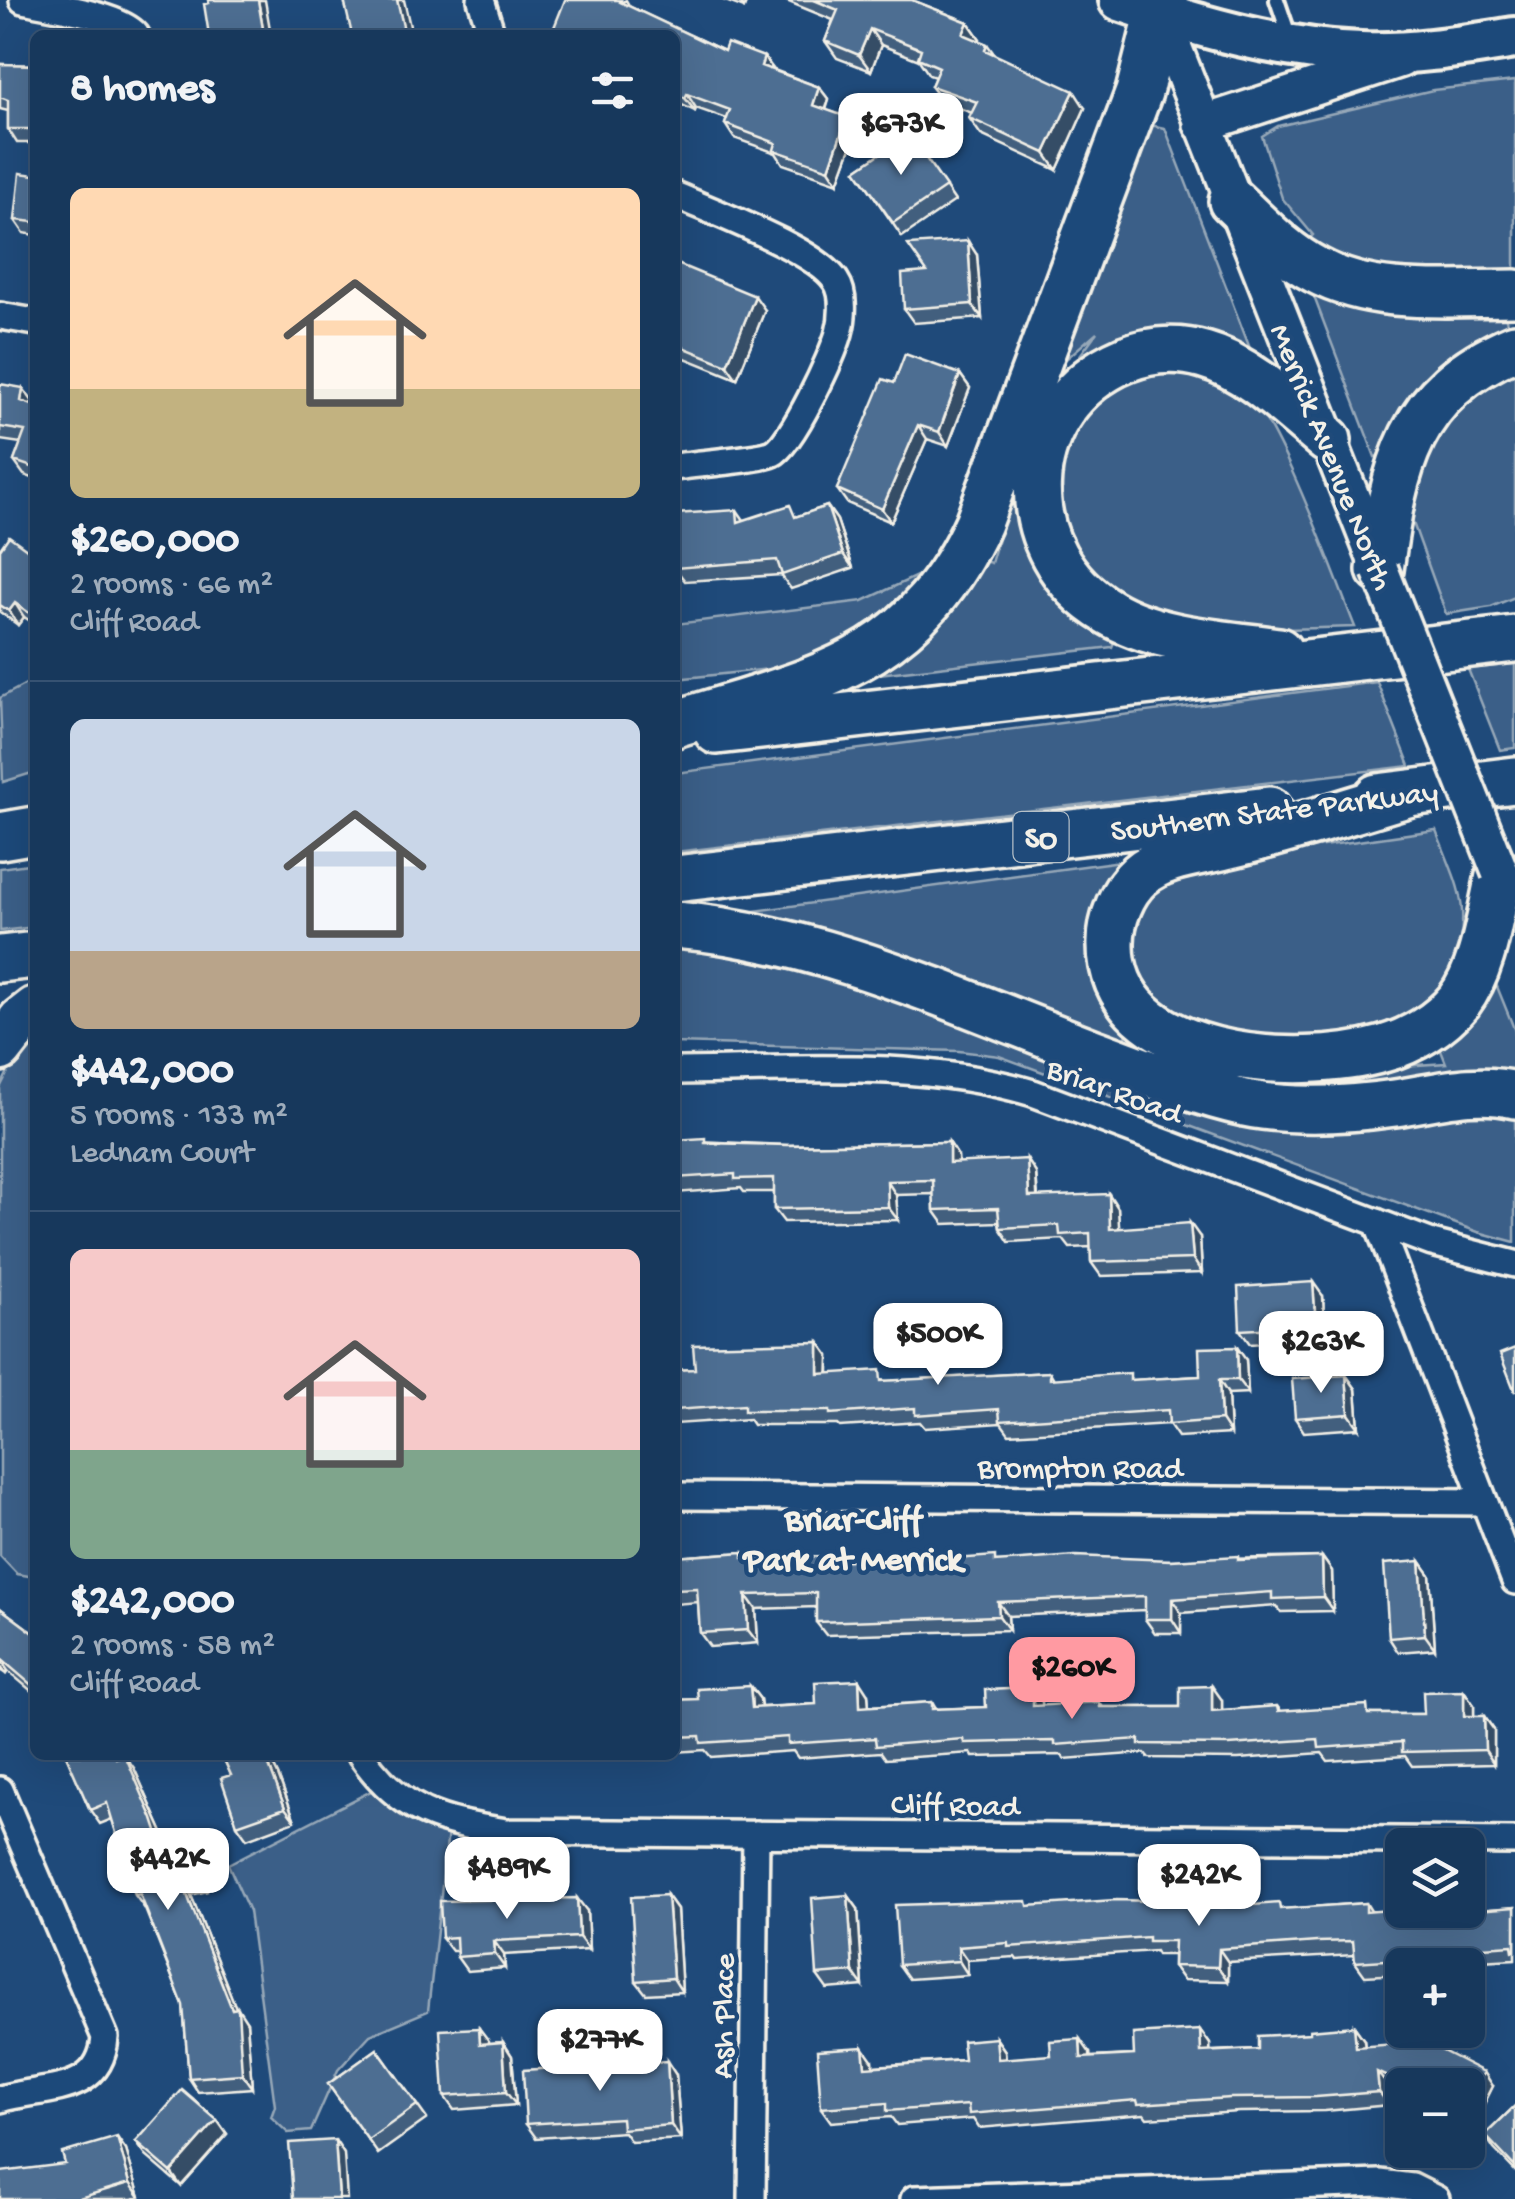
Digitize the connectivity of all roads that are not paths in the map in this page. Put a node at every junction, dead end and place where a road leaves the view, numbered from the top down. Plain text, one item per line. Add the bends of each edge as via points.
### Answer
1 (23, 0) edge
2 (481, 0) edge
3 (1277, 0) edge
4 (1145, 4) edge
5 (132, 30) edge
6 (490, 30) edge
7 (1515, 38) edge
8 (1292, 45) junction
9 (1424, 52) junction
10 (1202, 124) junction
11 (680, 197) edge
12 (1232, 201) junction
13 (1515, 293) edge
14 (0, 316) edge
15 (30, 321) edge
16 (1515, 348) edge
17 (1328, 440) junction
18 (680, 466) edge
19 (1380, 570) junction
20 (1515, 630) edge
21 (1515, 638) edge
22 (1471, 644) junction
23 (1340, 660) junction
24 (680, 722) edge
25 (680, 735) edge
26 (1515, 780) edge
27 (1407, 794) junction
28 (30, 831) edge
29 (0, 836) edge
30 (680, 879) edge
31 (1507, 891) edge
32 (680, 927) edge
33 (30, 956) edge
34 (0, 959) edge
35 (30, 1014) edge
36 (0, 1048) edge
37 (680, 1070) edge
38 (1515, 1095) edge
39 (1376, 1222) junction
40 (1515, 1264) edge
41 (680, 1496) edge
42 (1484, 1502) junction
43 (1515, 1581) edge
44 (364, 1760) edge
45 (0, 1790) edge
46 (756, 1834) junction
47 (1515, 1841) edge
48 (0, 2099) edge
49 (752, 2199) edge
50 (914, 2199) edge
51 (1436, 2199) edge

1 - 5 street
2 - 6 street
3 - 8 lane
4 - 8 main road
4 - 10 main road, Merrick Avenue North
4 - 24 highway via 1139,92 978,523 941,589 864,657
7 - 9 main road
8 - 9 main road
9 - 10 main road
10 - 12 main road, Merrick Avenue North
11 - 18 street via 804,254 836,281 843,306 840,332 813,394 774,453
12 - 13 highway via 1280,245 1332,278 1391,292
12 - 17 main road, Merrick Avenue North
14 - 15 street
16 - 19 highway via 1452,384 1412,432 1395,475
17 - 19 main road, Merrick Avenue North
17 - 23 highway via 1224,362 1186,351 1146,352 1091,378 1060,409 1040,460 1037,500 1062,569 1107,611 1169,632
19 - 31 main road, Merrick Avenue North, bridge
20 - 22 highway
21 - 22 highway
22 - 23 highway
23 - 25 highway
26 - 27 highway, Southern State Parkway / SO
27 - 30 highway, Southern State Parkway / SO
27 - 31 highway via 1184,854 1140,875 1118,908 1111,937 1116,978 1133,1006 1174,1036 1237,1054 1315,1058 1384,1049 1437,1022 1468,988
28 - 29 highway
32 - 38 highway via 766,938 849,961 1144,1072 1244,1102 1327,1110 1469,1091
33 - 34 highway
35 - 36 highway
37 - 39 street, Briar Road via 901,1070 987,1080
39 - 40 street, Briar Road
39 - 42 street
41 - 42 street, Brompton Road
42 - 43 street
44 - 46 street, Cliff Road via 401,1799 449,1823 507,1832
45 - 48 street via 105,2037 90,2075 76,2084
46 - 47 street, Cliff Road
46 - 49 street, Ash Place
50 - 51 street via 1380,2182

